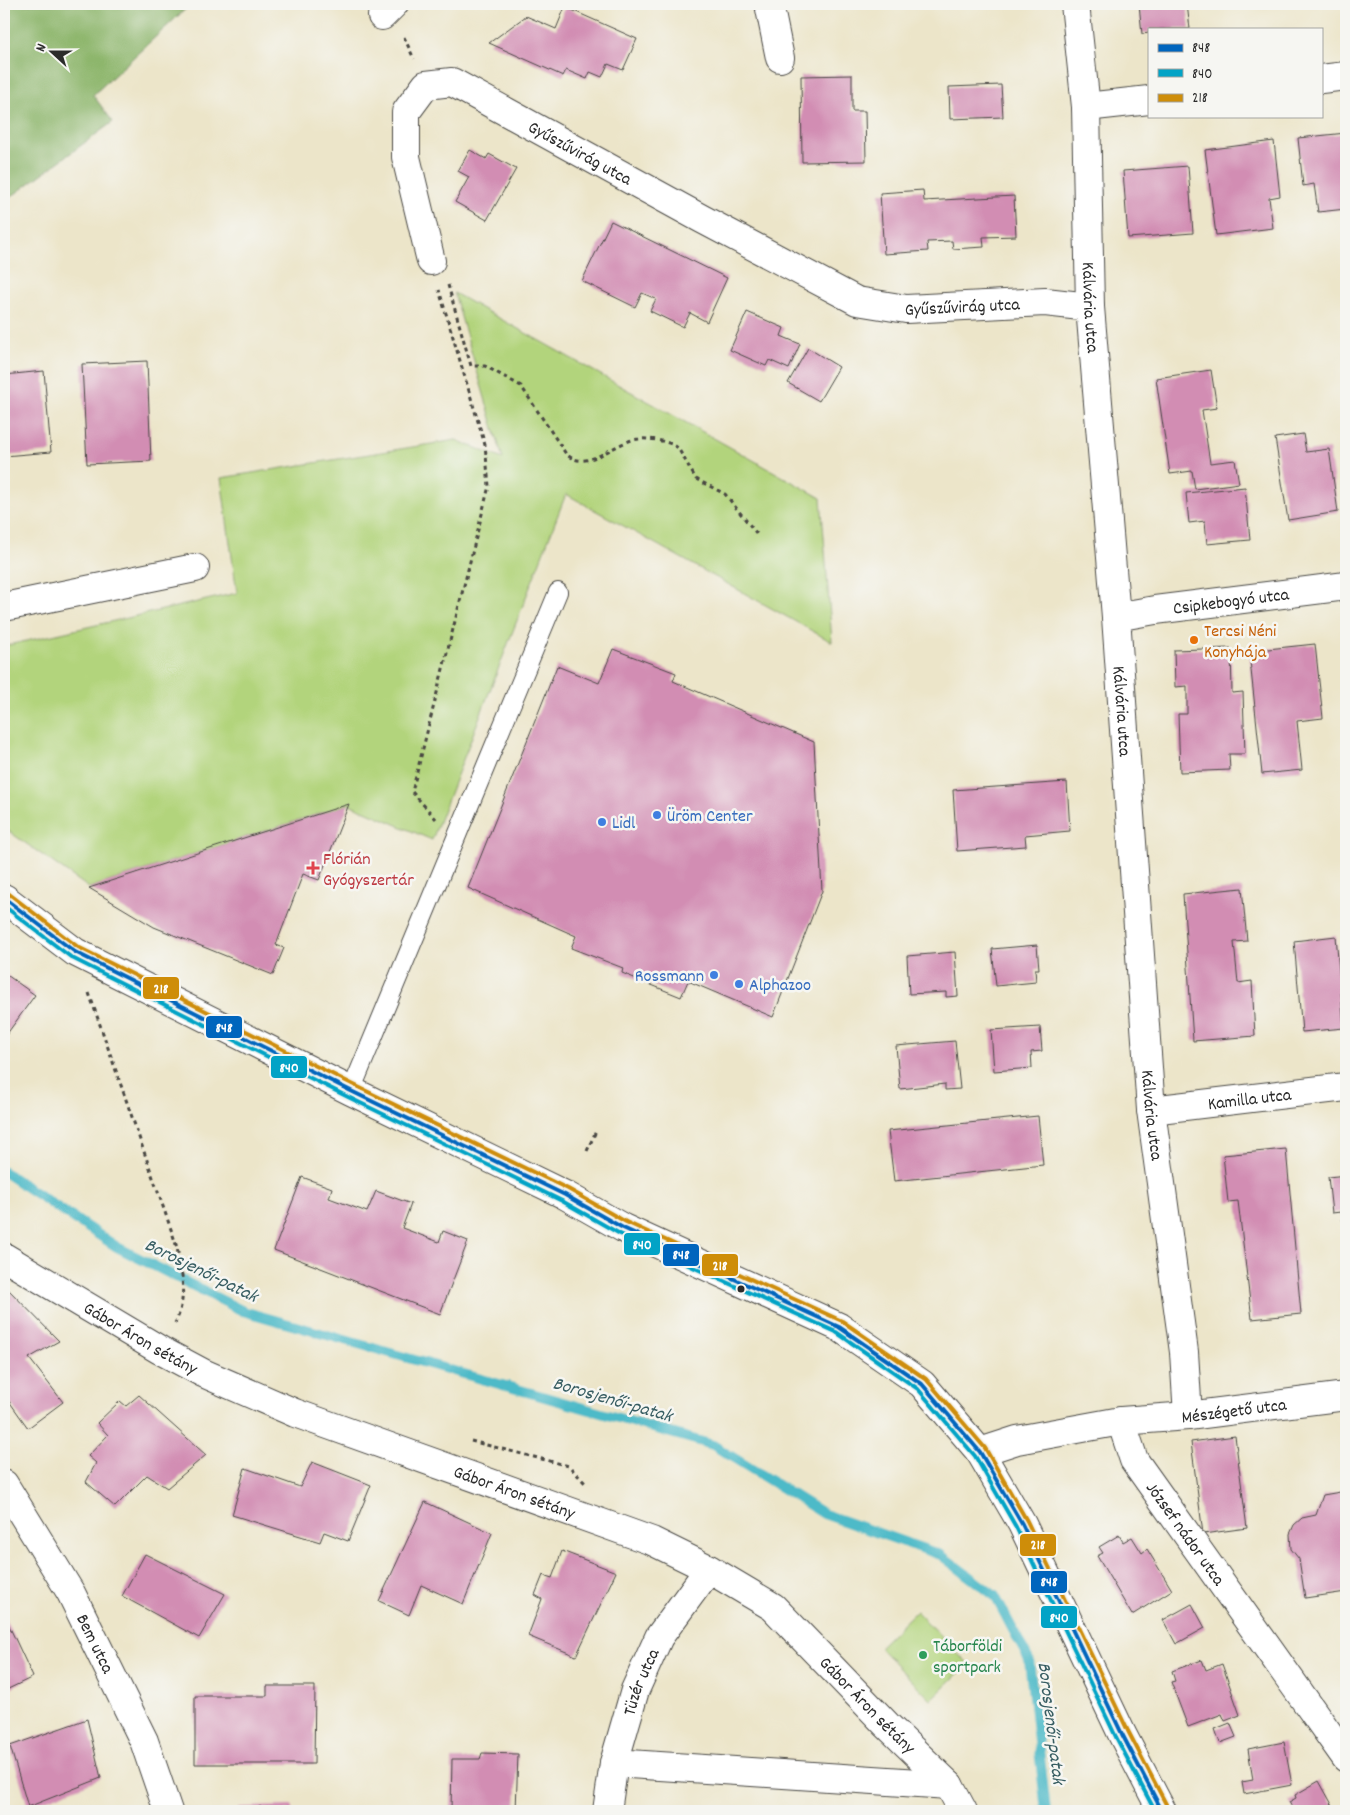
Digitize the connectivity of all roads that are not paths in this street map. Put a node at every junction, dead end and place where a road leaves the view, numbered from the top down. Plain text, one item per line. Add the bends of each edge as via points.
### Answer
1 (769, 4) edge
2 (1074, 4) edge
3 (780, 58) dead end
4 (1346, 76) edge
5 (1322, 79) edge
6 (1148, 100) edge
7 (1086, 107) junction
8 (431, 261) road end
9 (1090, 307) junction
10 (195, 568) dead end
11 (1346, 586) edge
12 (558, 592) dead end
13 (4, 607) edge
14 (1116, 616) junction
15 (4, 898) edge
16 (1346, 1087) edge
17 (351, 1091) junction
18 (1151, 1110) junction
19 (4, 1257) edge
20 (1346, 1396) edge
21 (1188, 1416) junction
22 (1121, 1421) junction
23 (980, 1452) junction
24 (4, 1484) edge
25 (709, 1569) junction
26 (1346, 1758) edge
27 (614, 1763) junction
28 (949, 1786) junction
29 (168, 1811) edge
30 (607, 1811) edge
31 (963, 1811) edge
32 (1162, 1811) edge

1 - 3 street
2 - 7 street, Kálvária utca
4 - 5 street
6 - 7 street
7 - 9 street, Kálvária utca
8 - 9 street, Gyűszűvirág utca via 406,157 406,112 426,85 452,82 858,301 906,309 1045,302
9 - 14 street, Kálvária utca
10 - 13 street
11 - 14 street, Csipkebogyó utca
12 - 17 lane
14 - 18 street, Kálvária utca
15 - 17 street via 75,952
16 - 18 street, Kamilla utca
17 - 23 street via 565,1195 623,1228 839,1327 922,1384
18 - 21 street, Kálvária utca via 1184,1352
19 - 25 street, Gábor Áron sétány via 203,1373 295,1413 652,1541
20 - 21 street, Mészégető utca
21 - 22 street, Mészégető utca
22 - 23 street via 1017,1440
22 - 26 street, József nádor utca via 1134,1460
23 - 32 street via 1022,1524
24 - 29 street, Bem utca via 71,1593 144,1740
25 - 27 street, Tüzér utca via 659,1637 635,1690
25 - 28 street, Gábor Áron sétány via 773,1607
27 - 28 street
27 - 30 street, Tüzér utca
28 - 31 street, Gábor Áron sétány

